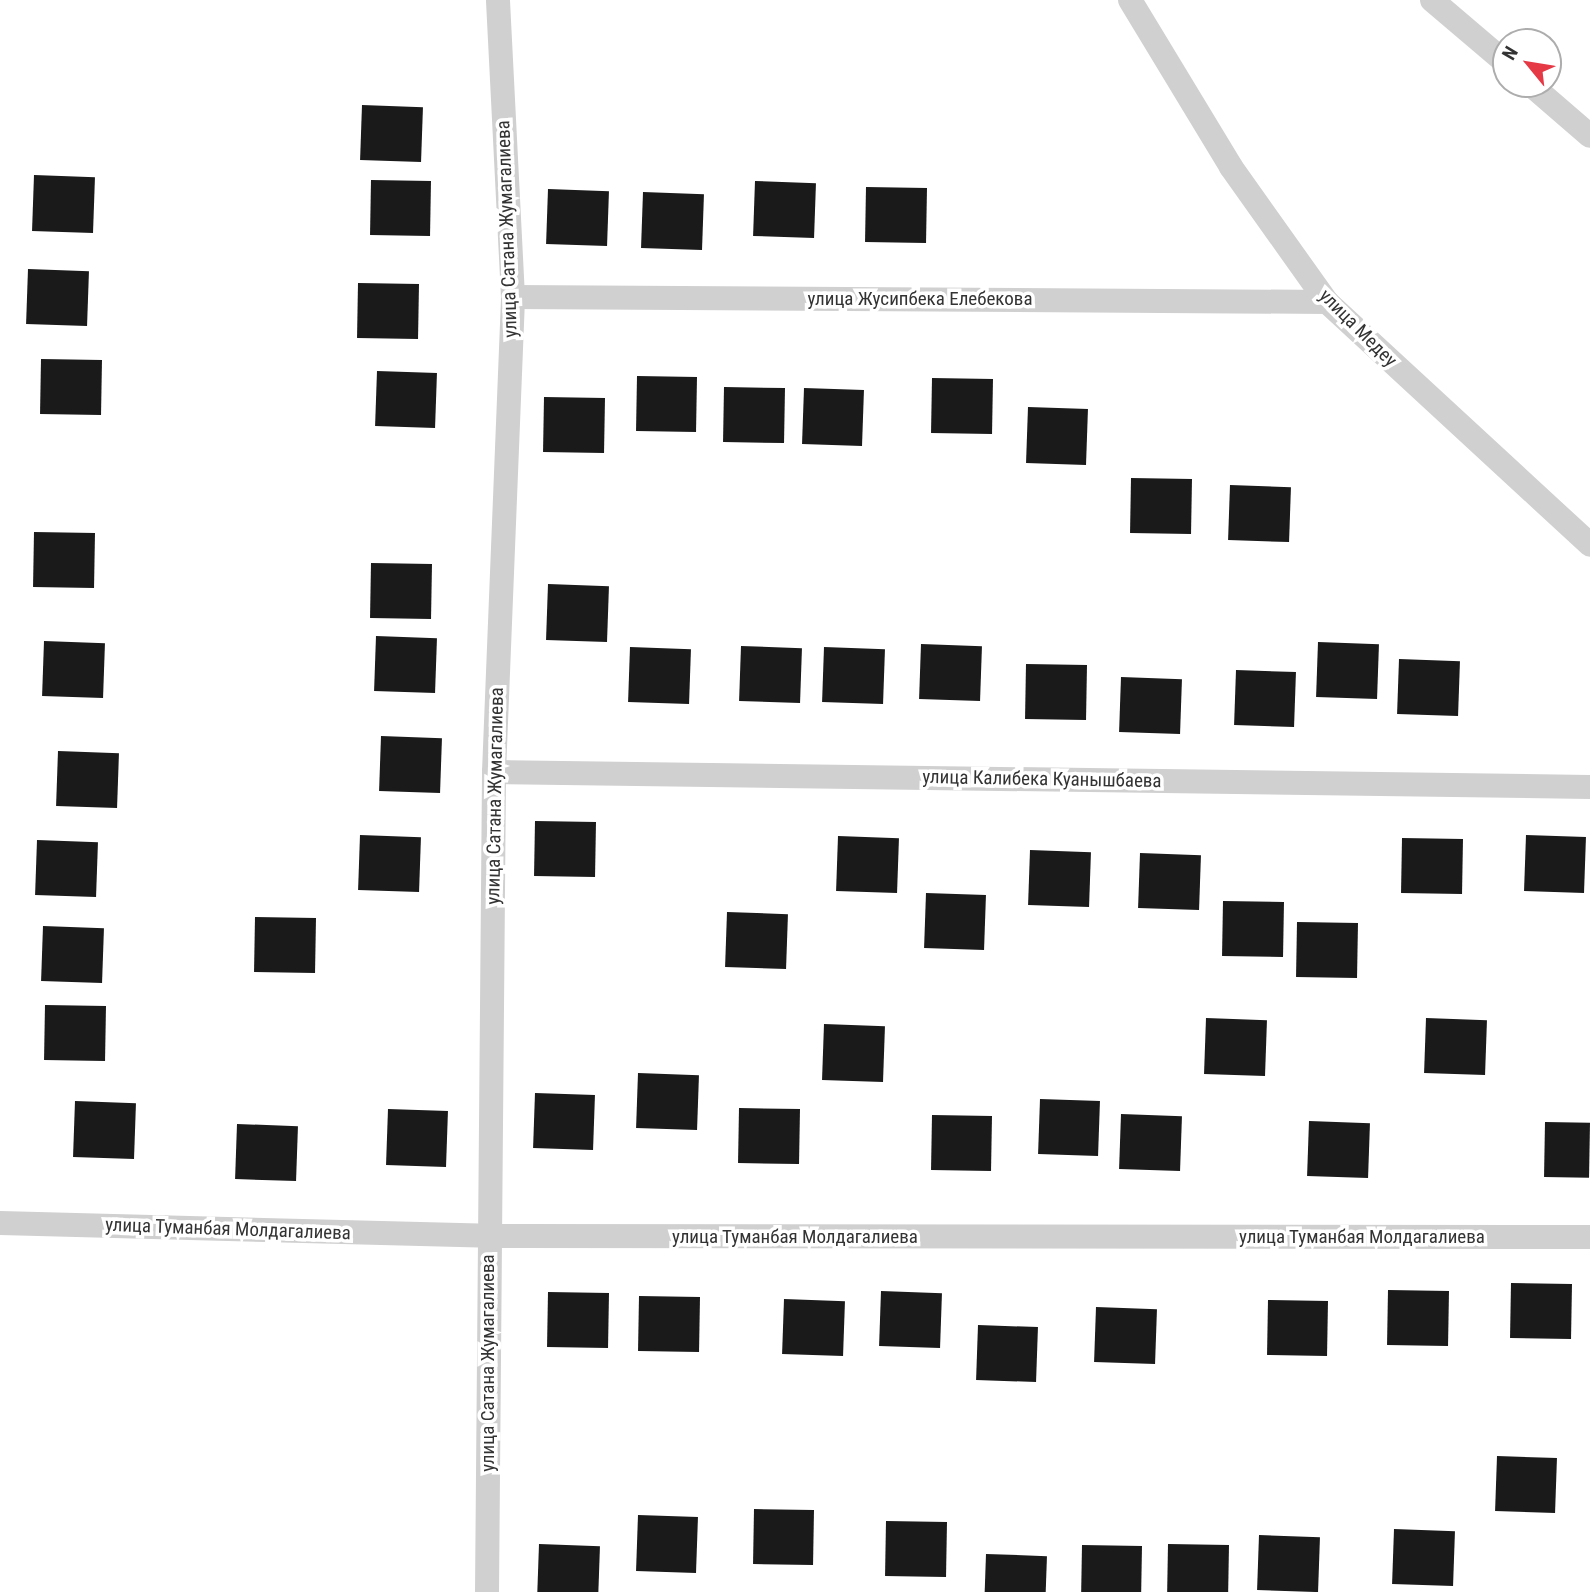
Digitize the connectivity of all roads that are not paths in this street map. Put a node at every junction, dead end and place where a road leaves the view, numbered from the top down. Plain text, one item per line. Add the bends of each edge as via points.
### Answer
1 (498, 0) edge
2 (1130, 0) edge
3 (1432, 0) edge
4 (1492, 51) edge
5 (1546, 98) edge
6 (1590, 136) edge
7 (513, 297) junction
8 (1327, 302) junction
9 (1590, 545) edge
10 (494, 772) junction
11 (1590, 787) edge
12 (0, 1223) edge
13 (489, 1236) junction
14 (1590, 1237) edge
15 (487, 1592) edge

1 - 7 street, улица Сатана Жумагалиева
2 - 8 street, улица Медеу via 1231,167
3 - 4 street
5 - 6 street
7 - 8 street, улица Жусипбека Елебекова
7 - 10 street, улица Сатана Жумагалиева
8 - 9 street, улица Медеу
10 - 11 street, улица Калибека Куанышбаева
10 - 13 street, улица Сатана Жумагалиева
12 - 13 street, улица Туманбая Молдагалиева
13 - 14 street, улица Туманбая Молдагалиева
13 - 15 street, улица Сатана Жумагалиева

